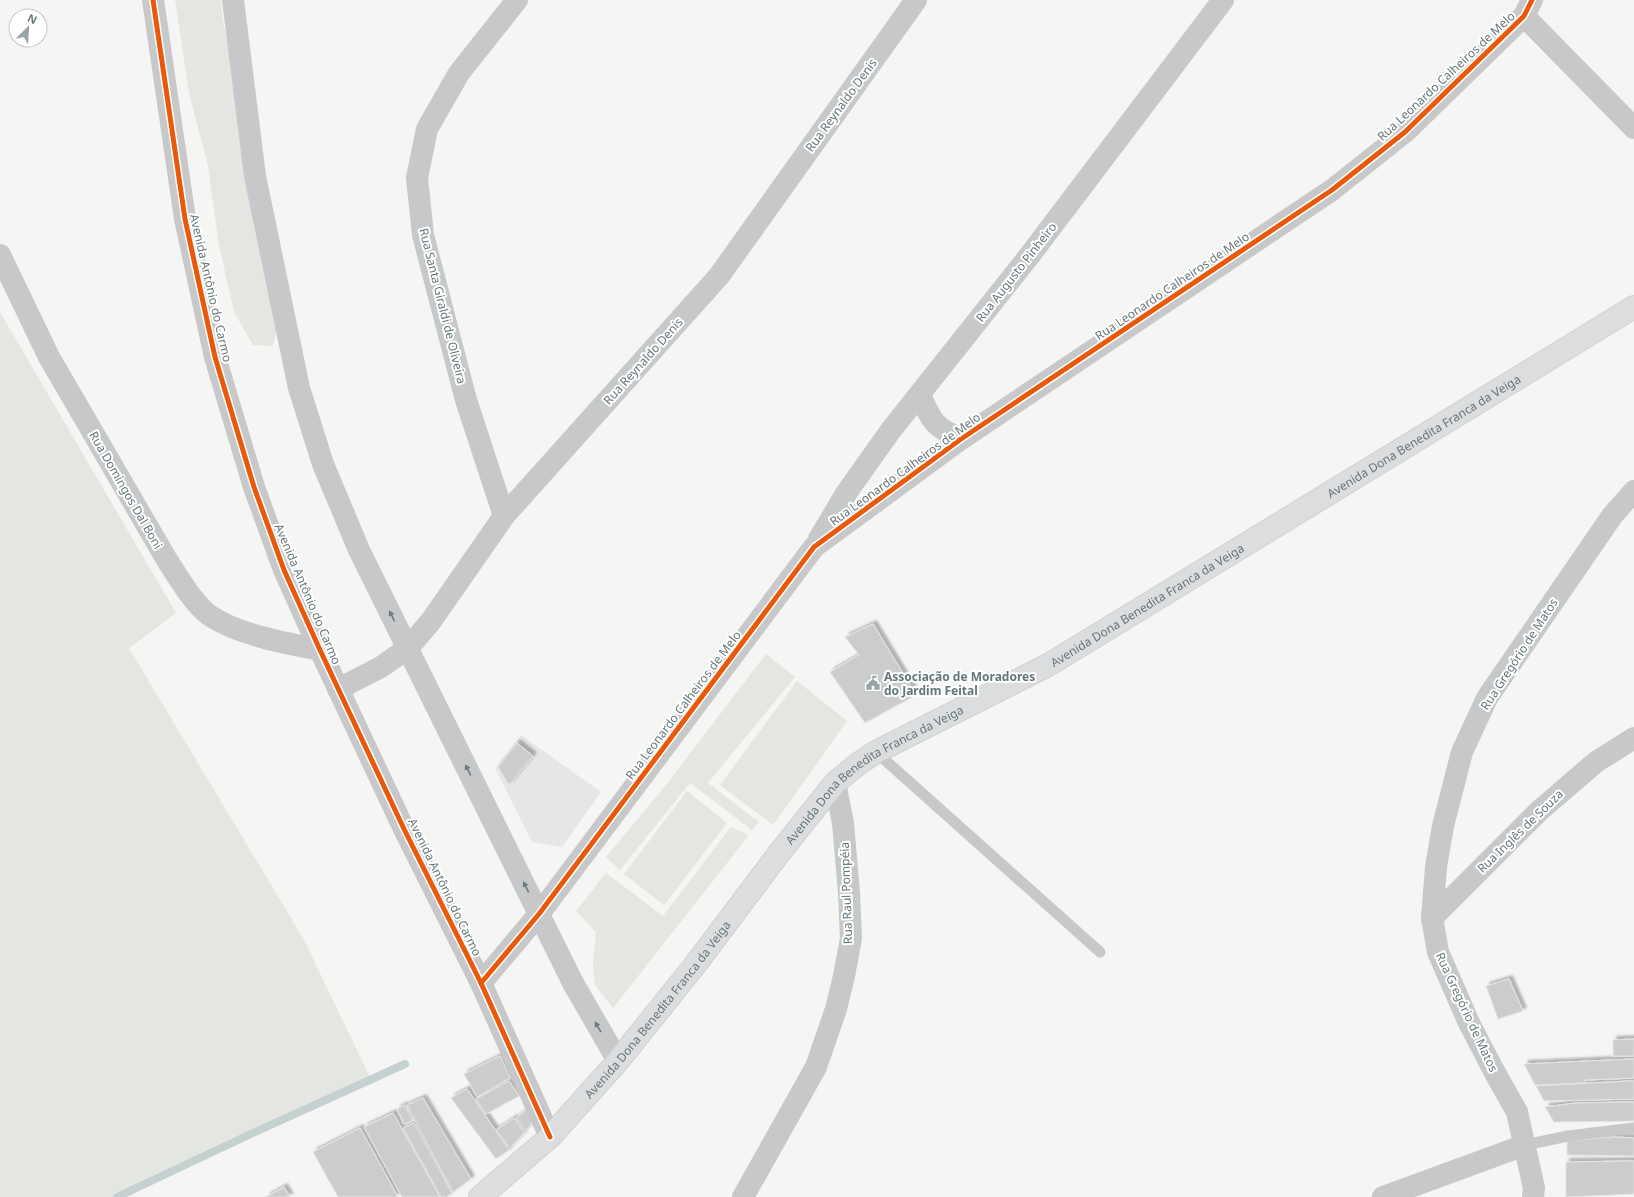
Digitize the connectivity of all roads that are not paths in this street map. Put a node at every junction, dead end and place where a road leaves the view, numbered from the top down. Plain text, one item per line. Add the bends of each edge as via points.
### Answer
1 (153, 0) edge
2 (233, 0) edge
3 (916, 0) edge
4 (1223, 0) edge
5 (508, 4) edge
6 (1528, 8) edge
7 (1634, 128) edge
8 (0, 255) edge
9 (1634, 307) edge
10 (920, 395) junction
11 (961, 439) junction
12 (1634, 491) edge
13 (504, 516) junction
14 (814, 547) junction
15 (408, 648) junction
16 (320, 650) junction
17 (338, 689) junction
18 (1634, 738) edge
19 (876, 752) junction
20 (835, 783) junction
21 (539, 914) junction
22 (1432, 918) junction
23 (1100, 952) dead end
24 (481, 983) junction
25 (618, 1061) junction
26 (1634, 1128) edge
27 (550, 1137) junction
28 (1525, 1145) junction
29 (480, 1197) edge
30 (743, 1197) edge
31 (1383, 1197) edge
32 (1533, 1197) edge

1 - 16 street, Avenida Antônio do Carmo via 185,219 215,357 254,487 284,570
15 -> 2 street via 359,550 326,471 299,388 255,176
3 - 13 street, Rua Reynaldo Denis via 719,276
4 - 10 street, Rua Augusto Pinheiro via 1030,255
5 - 13 street, Rua Santa Giraldi de Oliveira via 459,73 427,129 417,178 424,235 466,400
6 - 7 street
6 - 11 street, Rua Leonardo Calheiros de Melo via 1405,132 1332,190
8 - 16 street, Rua Domingos Dal Boni via 49,357 188,592 209,615 234,628
9 - 19 main road, Avenida Dona Benedita Franca da Veiga via 1050,664
10 - 11 street, Rua Leonardo Calheiros de Melo via 932,422 945,432
10 - 14 street, Rua Augusto Pinheiro via 891,430 847,492
11 - 14 street, Rua Leonardo Calheiros de Melo
12 - 22 street, Rua Gregório de Matos via 1612,516 1487,698 1462,752 1443,826 1436,867
13 - 15 street, Rua Reynaldo Denis via 431,621
14 - 21 street, Rua Leonardo Calheiros de Melo
15 - 17 street, Rua Reynaldo Denis via 381,667
21 -> 15 street
16 - 17 street, Avenida Antônio do Carmo
17 - 24 street, Avenida Antônio do Carmo
18 - 22 street, Rua Inglês de Souza via 1596,762 1538,812
19 - 20 main road, Avenida Dona Benedita Franca da Veiga
19 - 23 lane
20 - 25 main road, Avenida Dona Benedita Franca da Veiga
20 - 30 street, Rua Raul Pompéia via 843,823 849,894 850,938 844,976 836,1009 816,1067
21 - 24 street, Rua Leonardo Calheiros de Melo
25 -> 21 street via 573,984
22 - 28 street, Rua Gregório de Matos via 1438,952 1469,1023 1517,1112
24 - 27 street, Avenida Antônio do Carmo
25 - 27 main road, Avenida Dona Benedita Franca da Veiga
26 - 28 lane via 1568,1136
27 - 29 main road, Avenida Dona Benedita Franca da Veiga
28 - 31 street
28 - 32 street, Rua Gregório de Matos via 1534,1188

